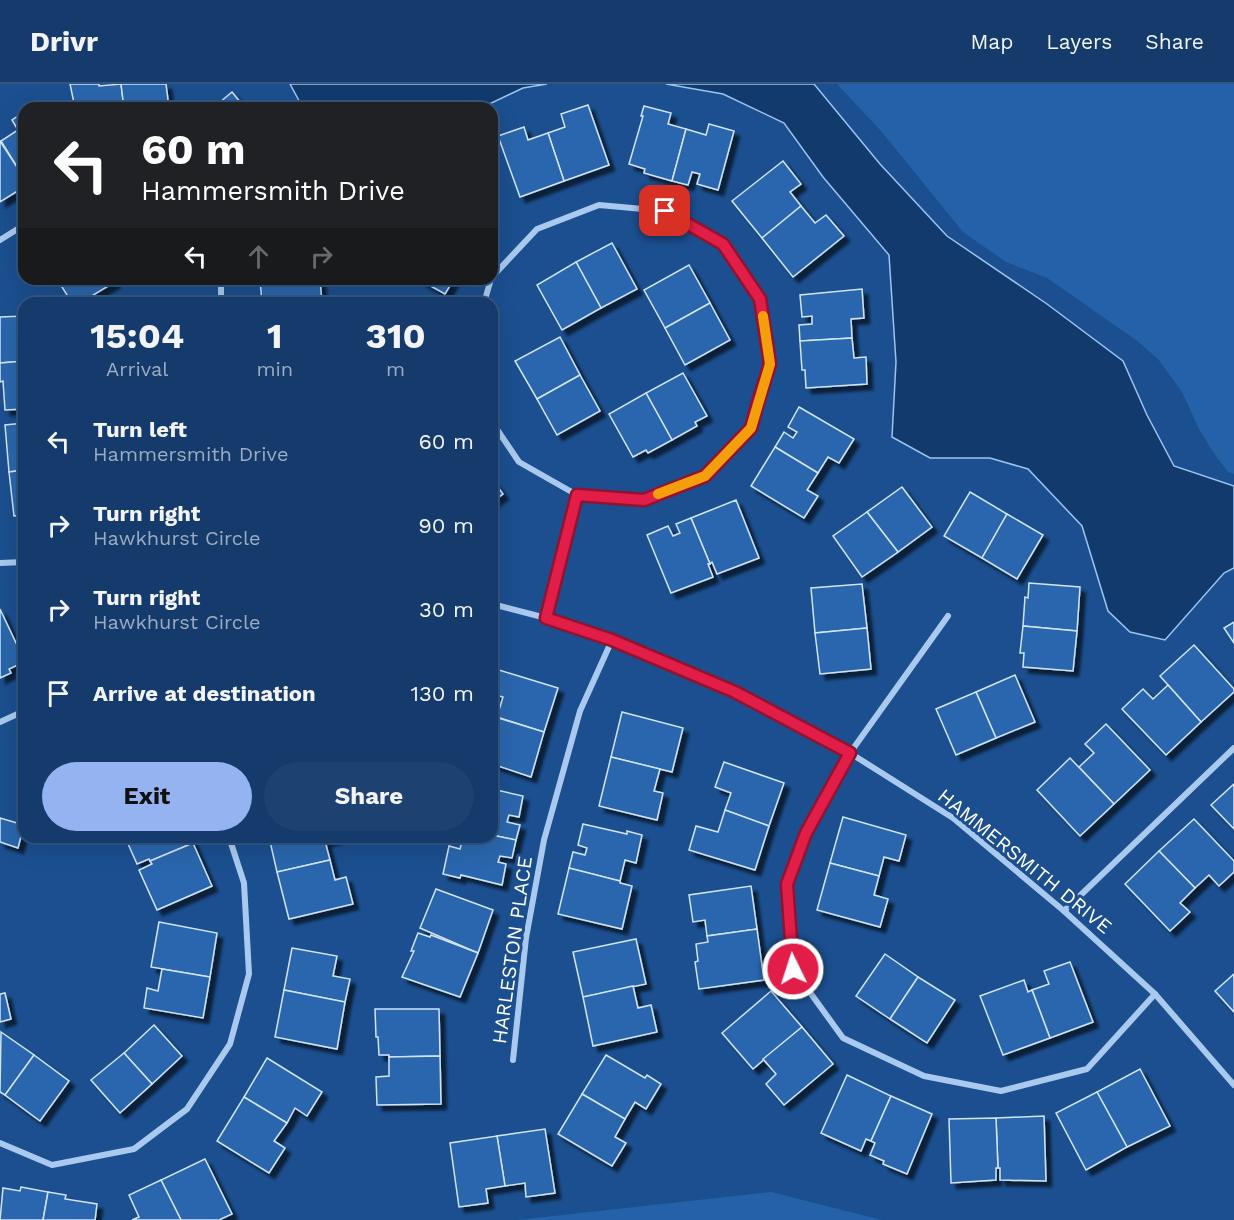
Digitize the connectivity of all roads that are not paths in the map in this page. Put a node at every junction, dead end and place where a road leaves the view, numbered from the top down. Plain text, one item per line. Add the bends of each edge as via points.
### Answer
1 (18, 229) edge
2 (0, 240) edge
3 (498, 271) edge
4 (498, 431) edge
5 (577, 495) junction
6 (18, 562) edge
7 (0, 563) edge
8 (498, 606) edge
9 (948, 616) dead end
10 (546, 618) junction
11 (612, 640) junction
12 (18, 714) edge
13 (0, 722) edge
14 (1234, 748) edge
15 (850, 753) junction
16 (231, 843) edge
17 (1064, 911) junction
18 (1155, 994) junction
19 (513, 1060) dead end
20 (1234, 1085) edge
21 (0, 1143) edge

1 - 2 street
3 - 5 street via 537,229 599,205 665,211 723,244 760,299 770,364 751,428 705,476 644,500
4 - 5 street via 519,462
5 - 10 street
6 - 7 street
8 - 10 street, HAMMERSMITH DRIVE
9 - 15 street
10 - 11 street, HAMMERSMITH DRIVE
11 - 15 street, HAMMERSMITH DRIVE via 735,692
11 - 19 street, HARLESTON PLACE via 580,711 544,840 526,938
12 - 13 street
14 - 17 street
15 - 17 street, HAMMERSMITH DRIVE via 953,818
15 - 18 street via 806,833 787,884 793,969 843,1038 924,1076 1001,1090 1087,1070
16 - 21 street via 244,883 249,974 230,1044 188,1108 134,1149 52,1165
17 - 18 street, HAMMERSMITH DRIVE
18 - 20 street, HAMMERSMITH DRIVE

